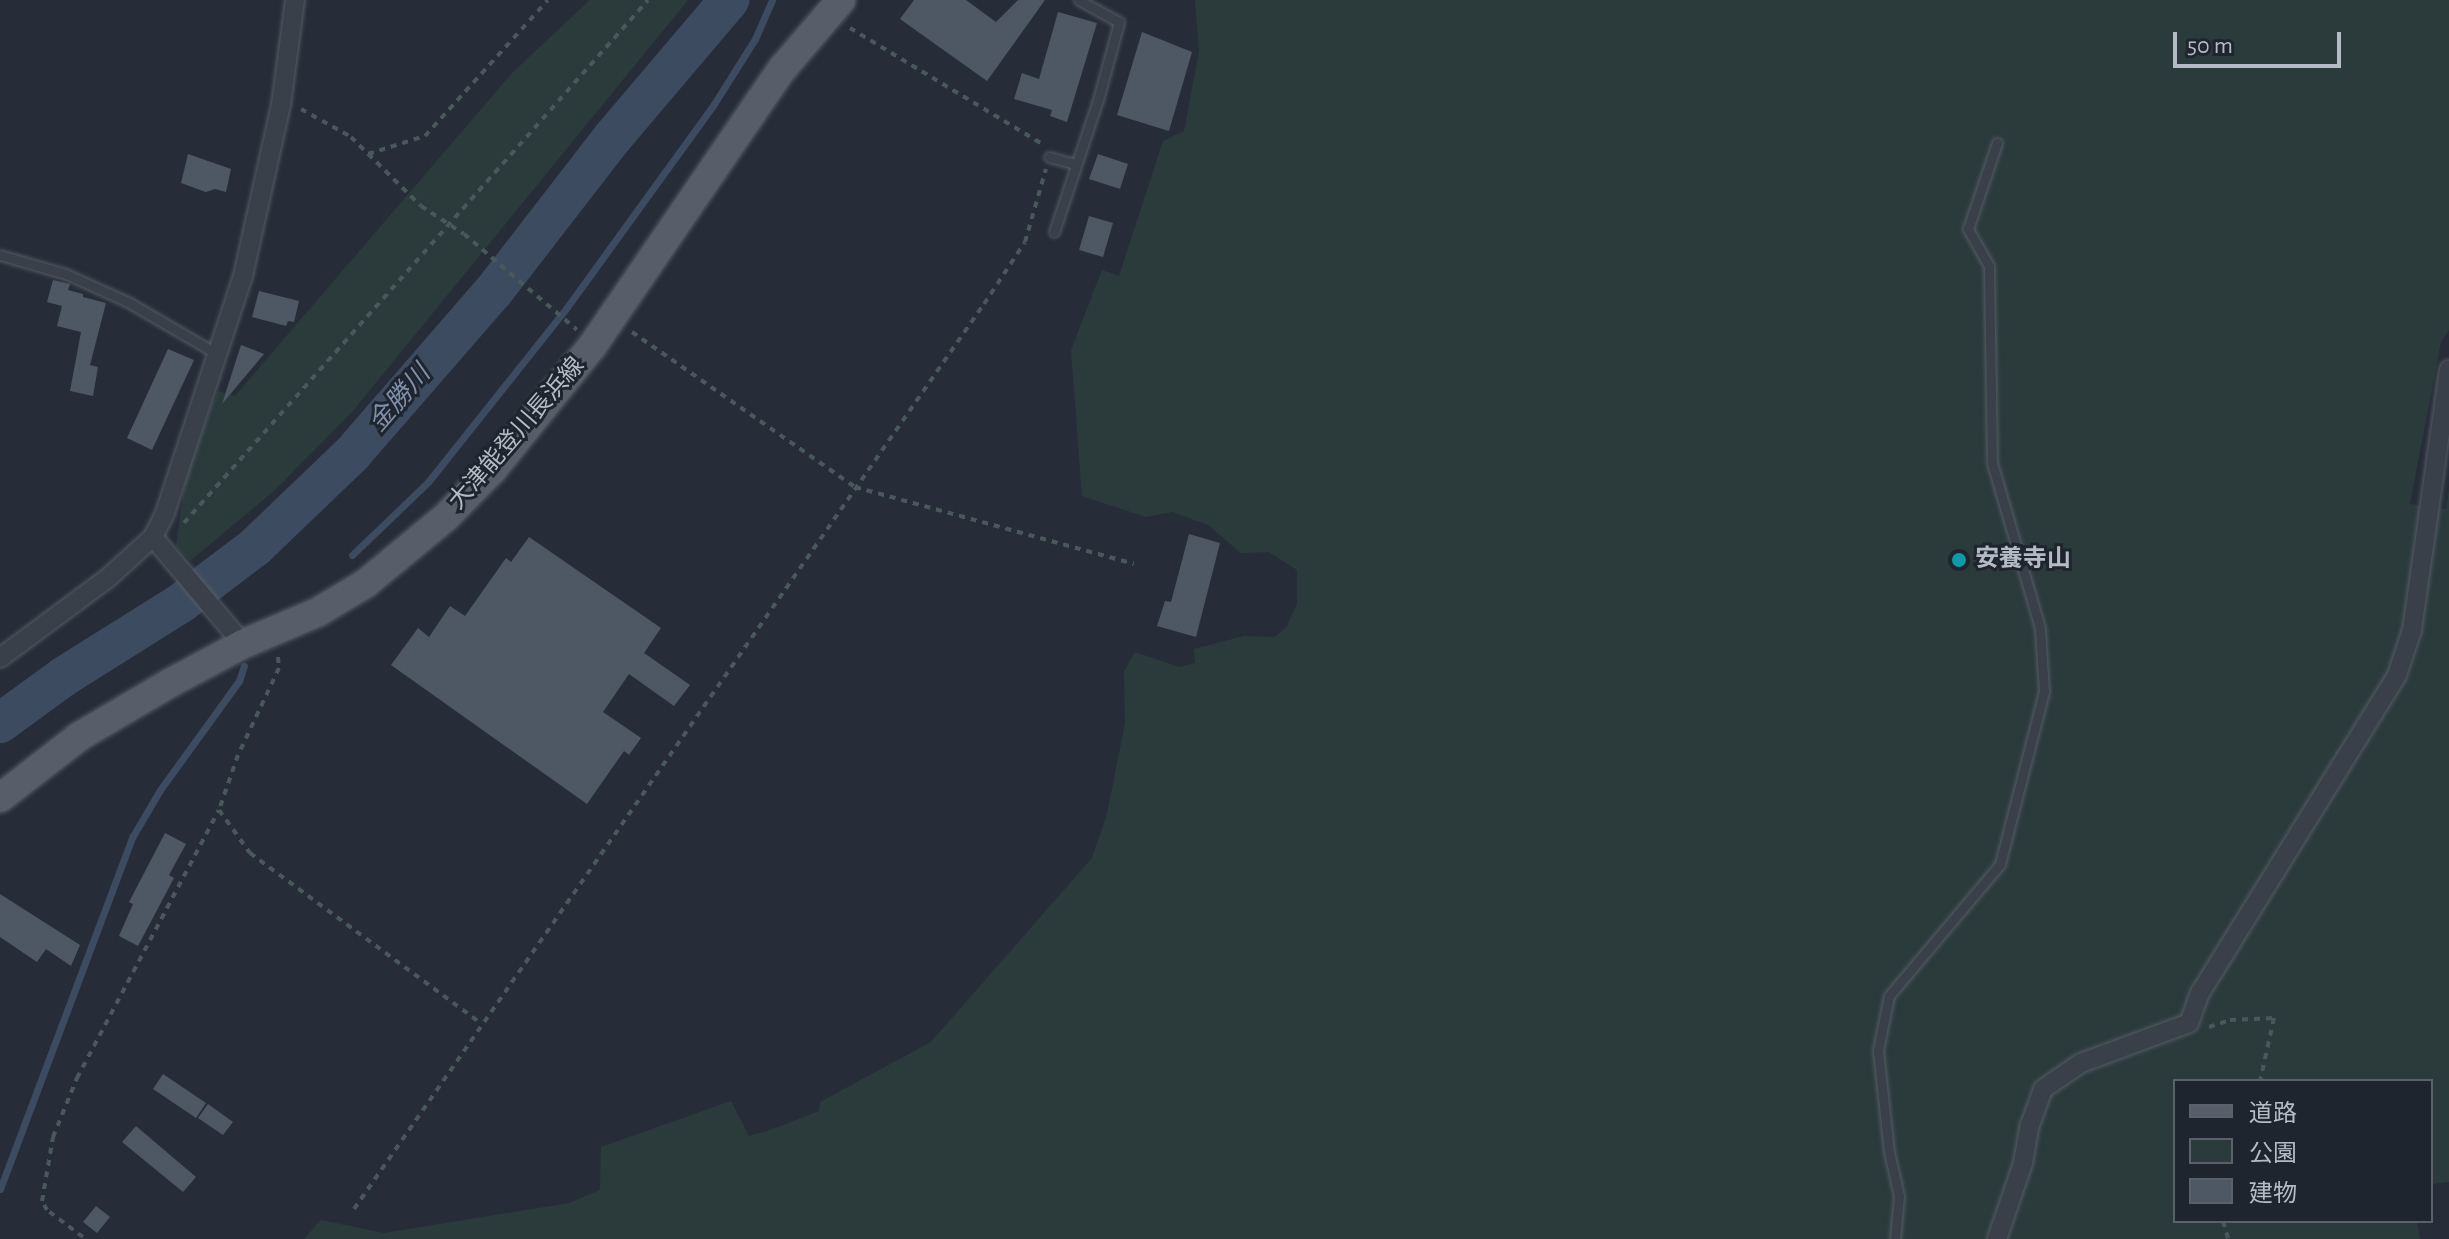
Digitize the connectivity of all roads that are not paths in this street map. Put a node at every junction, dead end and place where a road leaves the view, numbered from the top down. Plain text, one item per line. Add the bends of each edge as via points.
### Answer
1 (295, 0) edge
2 (1079, 0) edge
3 (834, 8) edge
4 (1997, 143) dead end
5 (1049, 157) road end
6 (1076, 164) junction
7 (1054, 232) dead end
8 (0, 255) edge
9 (219, 355) junction
10 (2449, 370) edge
11 (153, 537) junction
12 (238, 638) junction
13 (0, 658) edge
14 (0, 798) edge
15 (1895, 1239) edge
16 (1997, 1239) edge

1 - 9 street via 281,100 243,276
2 - 6 lane via 1119,22
3 - 12 main road, 大津能登川長浜線 via 783,68 612,318 493,469 446,517 365,584 275,631
4 - 15 lane via 1968,229 1989,266 1992,463 2040,628 2044,692 2000,864 1889,996 1878,1050 1899,1196
5 - 6 lane
6 - 7 lane
8 - 9 lane via 66,274 128,302
9 - 11 street
10 - 16 street via 2412,630 2397,675 2200,993 2189,1023 2081,1063 2043,1089
11 - 12 street
11 - 13 street via 109,577
12 - 14 main road, 大津能登川長浜線 via 80,736

